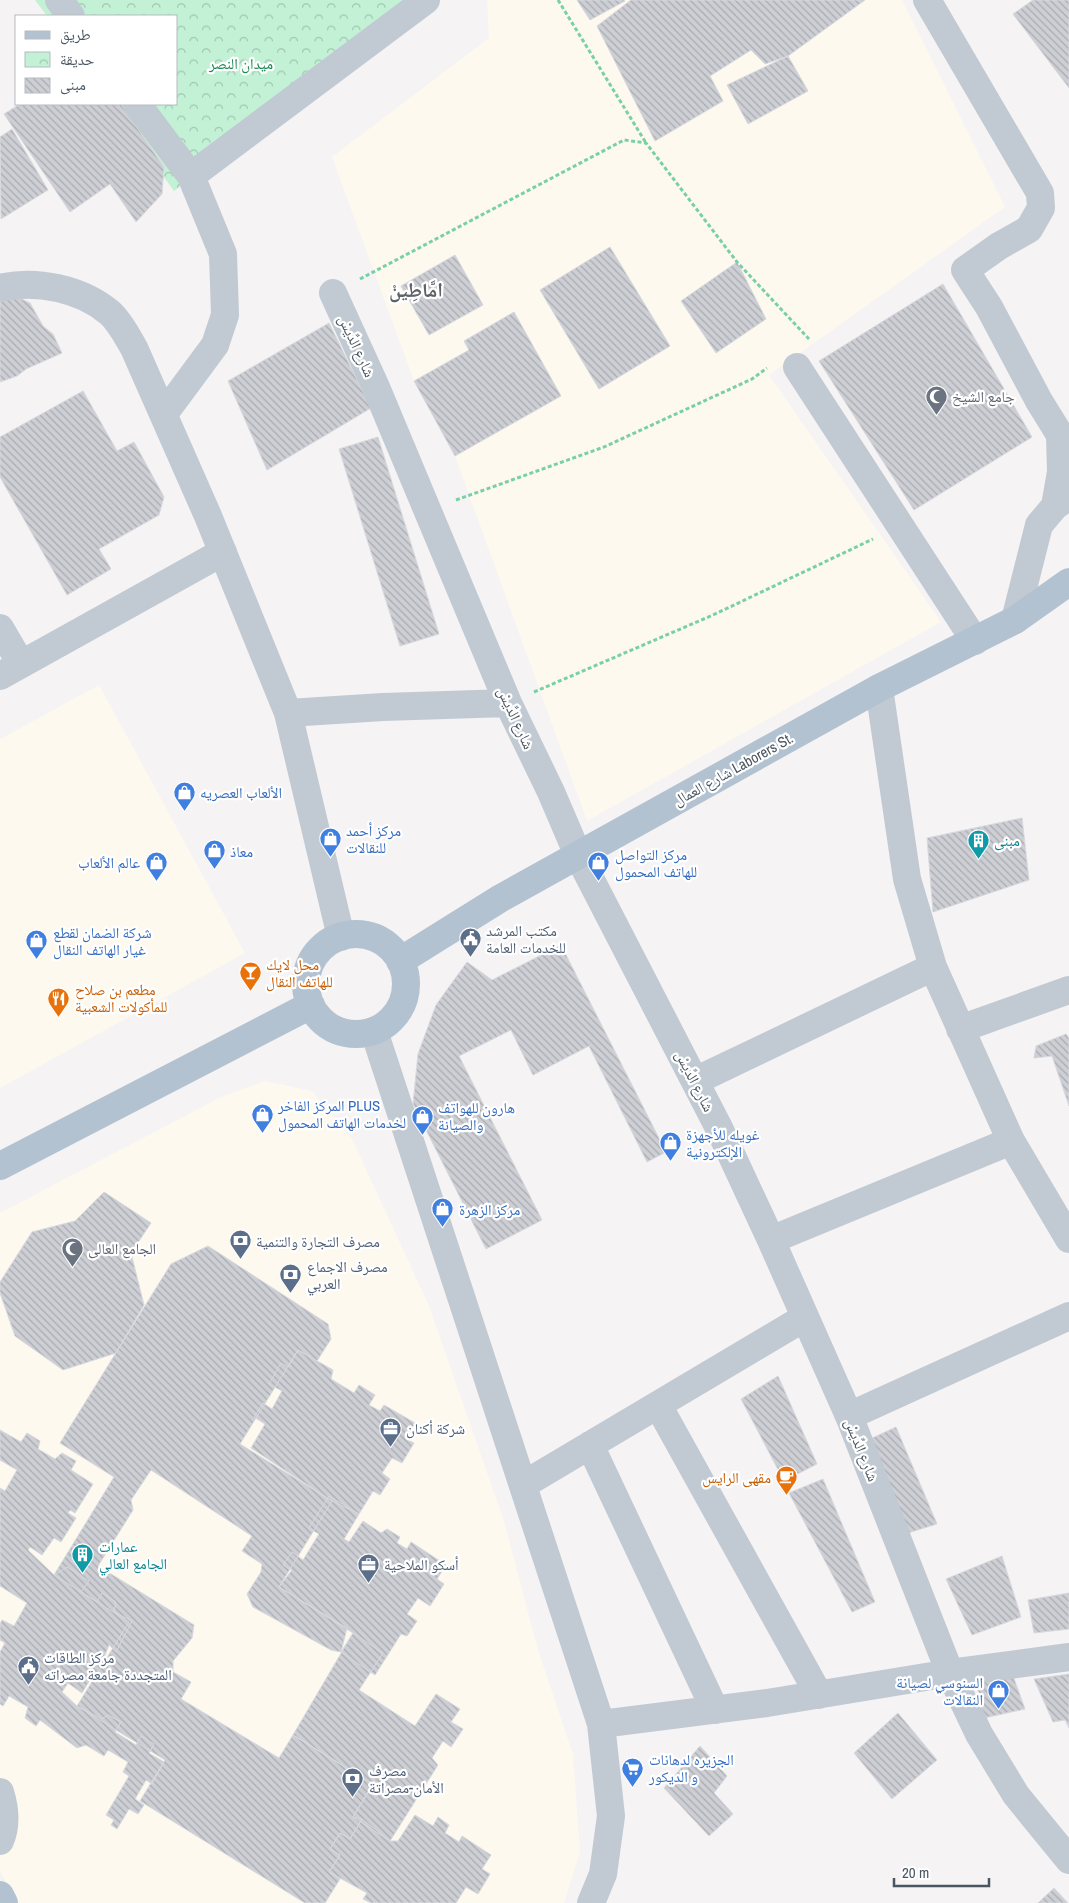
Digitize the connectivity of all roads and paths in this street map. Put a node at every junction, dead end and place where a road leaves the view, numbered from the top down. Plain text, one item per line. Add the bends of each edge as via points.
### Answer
1 (59, 0) edge
2 (426, 0) edge
3 (558, 0) edge
4 (927, 0) edge
5 (71, 15) edge
6 (138, 105) edge
7 (646, 144) junction
8 (191, 176) junction
9 (0, 288) edge
10 (333, 294) joint
11 (791, 358) junction
12 (164, 414) junction
13 (1062, 501) edge
14 (428, 511) junction
15 (902, 526) junction
16 (223, 552) junction
17 (1069, 582) edge
18 (1015, 620) junction
19 (0, 628) edge
20 (975, 641) junction
21 (11, 670) edge
22 (879, 688) junction
23 (508, 703) junction
24 (288, 713) junction
25 (578, 856) junction
26 (341, 936) junction
27 (400, 961) junction
28 (933, 967) junction
29 (1069, 990) edge
30 (311, 1005) junction
31 (960, 1029) junction
32 (374, 1031) junction
33 (695, 1081) junction
34 (1011, 1141) junction
35 (0, 1166) edge
36 (1060, 1204) edge
37 (1069, 1238) edge
38 (771, 1240) junction
39 (1069, 1316) edge
40 (804, 1318) junction
41 (658, 1405) junction
42 (849, 1416) junction
43 (590, 1445) junction
44 (523, 1485) junction
45 (1069, 1657) edge
46 (950, 1673) junction
47 (819, 1695) junction
48 (715, 1710) junction
49 (601, 1724) junction
50 (0, 1792) edge
51 (0, 1842) edge
52 (1069, 1860) edge
53 (0, 1894) edge
54 (4, 1903) edge
55 (591, 1903) edge

1 - 5 street
2 - 8 street
3 - 7 path
4 - 13 street via 1040,193 1041,208 1030,229 965,270 1060,435
6 - 8 street
7 - 10 path via 624,140
7 - 11 path via 737,262 810,338
8 - 12 street via 223,254 225,314 215,345
9 - 12 street via 20,285 57,288 96,303 111,314 134,348
10 - 14 street, شارع الدِّيسْ
11 - 14 path via 604,447
11 - 15 street
12 - 16 street
13 - 18 street via 1039,525
14 - 23 street, شارع الدِّيسْ
15 - 20 street
15 - 23 path via 713,615
16 - 21 street
16 - 24 street
17 - 18 main road, شارع العمال Laborers St.
18 - 20 main road, شارع العمال Laborers St.
19 - 21 street
20 - 22 main road, شارع العمال Laborers St.
22 - 25 main road, شارع العمال Laborers St.
22 - 28 street via 908,878
23 - 24 street
23 - 25 street, شارع الدِّيسْ
24 - 26 street
25 - 27 main road, شارع العمال Laborers St. via 501,898
25 - 33 street, شارع الدِّيسْ
26 - 27 main road via 362,935 381,941
26 - 30 main road via 328,942 310,964 306,978
27 - 32 main road via 406,984 400,1008 384,1026
28 - 31 street
28 - 33 street
29 - 31 street
30 - 32 main road via 322,1020 337,1031 349,1034
30 - 35 main road
31 - 34 street
32 - 44 street
33 - 38 street, شارع الدِّيسْ
34 - 36 street
34 - 38 street
36 - 37 street
38 - 40 street, شارع الدِّيسْ
39 - 42 street
40 - 41 street
40 - 42 street, شارع الدِّيسْ
41 - 43 street
41 - 47 street
42 - 46 street, شارع الدِّيسْ
43 - 44 street
43 - 48 street
44 - 49 street
45 - 46 street
46 - 47 street
46 - 52 street, شارع الدِّيسْ via 979,1734 1016,1796
47 - 48 street
48 - 49 street
49 - 55 street via 611,1816 603,1874
50 - 51 street via 5,1809
53 - 54 main road

